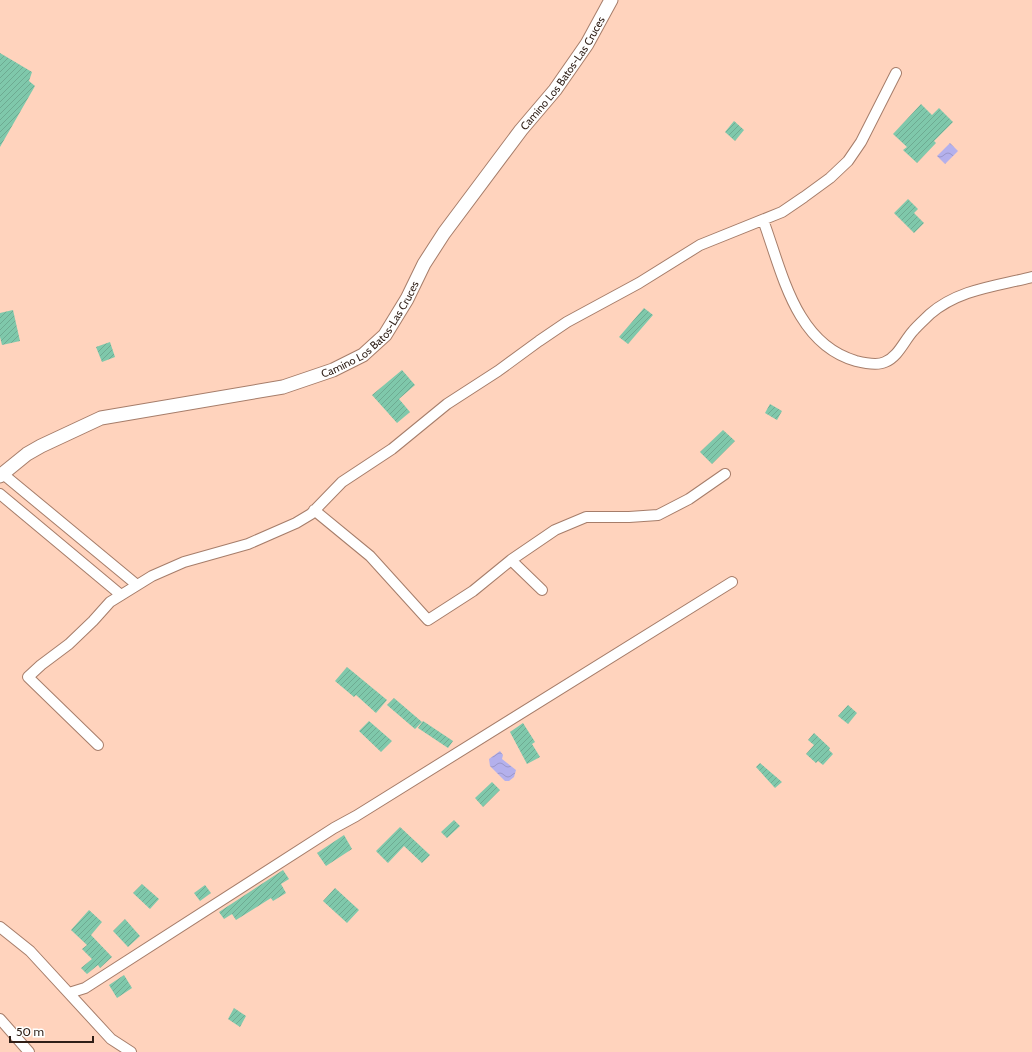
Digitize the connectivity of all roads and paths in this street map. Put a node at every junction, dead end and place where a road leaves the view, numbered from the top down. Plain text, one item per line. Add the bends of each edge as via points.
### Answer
1 (611, 0) edge
2 (896, 73) dead end
3 (764, 220) junction
4 (1032, 277) edge
5 (725, 474) dead end
6 (1, 475) edge
7 (0, 494) edge
8 (314, 510) junction
9 (511, 560) junction
10 (732, 582) dead end
11 (137, 585) junction
12 (542, 590) dead end
13 (120, 595) junction
14 (98, 745) dead end
15 (0, 927) edge
16 (69, 993) junction
17 (0, 1019) edge
18 (29, 1052) edge
19 (131, 1052) edge

1 - 6 street, Camino Los Batos-Las Cruces via 587,44 555,90 521,130 444,233 385,335 363,355 333,370 283,387 101,418 41,446
2 - 3 street via 861,142 848,160 830,178 804,197 782,212
3 - 4 street via 784,280 807,328 834,352 866,364 884,363 893,358 913,331 948,301 971,291
3 - 8 street via 700,245 544,337 498,372 447,404 392,449 342,482
5 - 9 street via 689,499 658,515 586,518 555,530
6 - 11 street
7 - 13 street
8 - 9 street via 370,556 428,620 473,591
8 - 11 street via 272,535 184,562
9 - 12 street
10 - 16 street via 334,828 85,988
11 - 13 street
13 - 14 street via 69,644 28,677
15 - 16 street via 30,952
16 - 19 street via 111,1039
17 - 18 street

